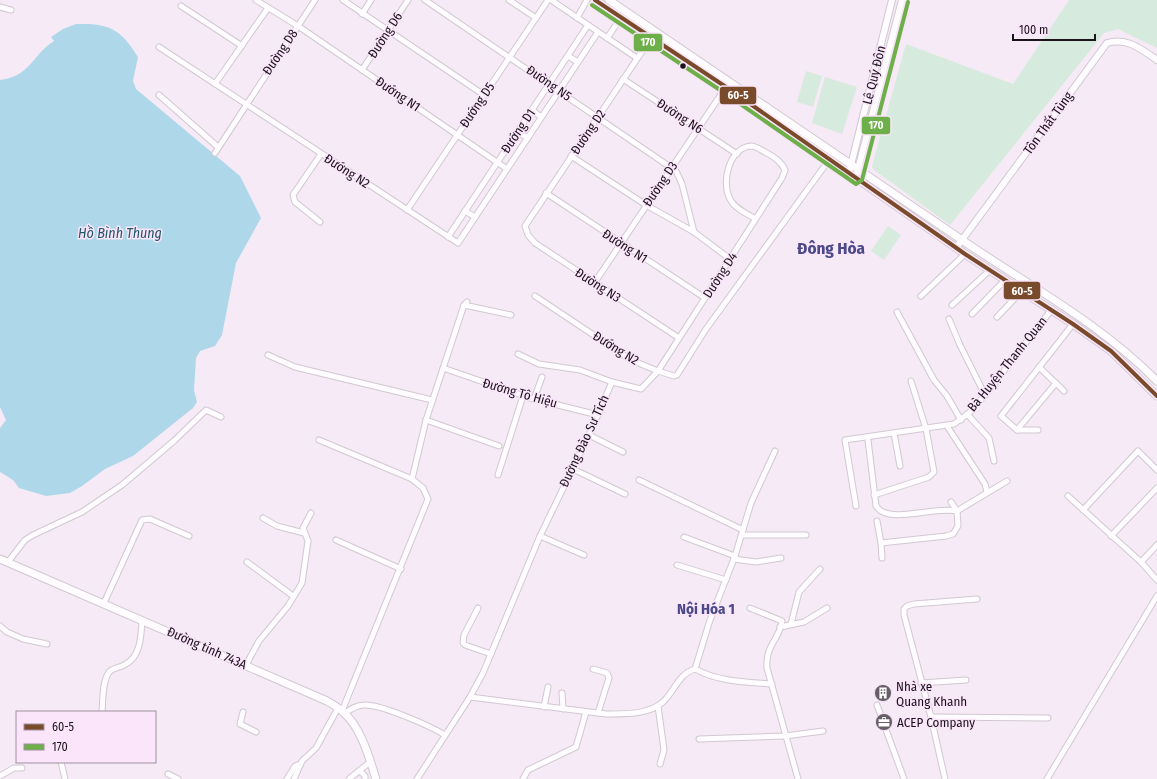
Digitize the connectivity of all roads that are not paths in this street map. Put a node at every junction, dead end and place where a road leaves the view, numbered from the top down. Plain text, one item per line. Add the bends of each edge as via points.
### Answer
1 (256, 0) edge
2 (315, 0) edge
3 (343, 0) edge
4 (371, 0) edge
5 (408, 0) edge
6 (425, 0) edge
7 (508, 0) edge
8 (550, 0) edge
9 (588, 0) edge
10 (595, 0) edge
11 (609, 0) edge
12 (892, 0) edge
13 (902, 0) edge
14 (181, 6) dead end
15 (0, 7) edge
16 (268, 8) junction
17 (11, 10) dead end
18 (362, 14) junction
19 (536, 18) junction
20 (577, 18) junction
21 (621, 18) junction
22 (588, 25) junction
23 (298, 26) junction
24 (655, 30) junction
25 (388, 31) junction
26 (598, 32) junction
27 (607, 38) junction
28 (650, 38) junction
29 (242, 46) junction
30 (159, 47) dead end
31 (510, 56) junction
32 (568, 56) junction
33 (637, 58) junction
34 (878, 60) junction
35 (1157, 60) edge
36 (578, 62) junction
37 (887, 62) junction
38 (362, 70) junction
39 (623, 79) junction
40 (216, 84) junction
41 (549, 84) junction
42 (728, 84) junction
43 (559, 91) junction
44 (159, 95) dead end
45 (484, 95) junction
46 (246, 105) junction
47 (532, 110) junction
48 (542, 117) junction
49 (598, 117) junction
50 (698, 128) junction
51 (518, 132) junction
52 (457, 135) junction
53 (528, 138) junction
54 (218, 147) junction
55 (215, 153) dead end
56 (321, 154) junction
57 (737, 154) junction
58 (572, 156) junction
59 (829, 160) junction
60 (497, 162) junction
61 (851, 164) junction
62 (671, 167) junction
63 (507, 169) junction
64 (858, 169) junction
65 (849, 173) junction
66 (856, 178) junction
67 (546, 193) junction
68 (646, 205) junction
69 (407, 210) junction
70 (465, 211) junction
71 (475, 217) junction
72 (756, 219) junction
73 (320, 222) dead end
74 (525, 226) joint
75 (694, 232) junction
76 (448, 237) junction
77 (962, 240) junction
78 (458, 243) joint
79 (621, 243) junction
80 (956, 248) junction
81 (965, 254) junction
82 (730, 259) junction
83 (989, 271) junction
84 (1005, 280) junction
85 (595, 282) junction
86 (1022, 291) junction
87 (535, 296) dead end
88 (920, 296) dead end
89 (705, 298) junction
90 (952, 305) dead end
91 (1052, 309) junction
92 (897, 312) dead end
93 (972, 314) dead end
94 (511, 315) dead end
95 (997, 318) dead end
96 (949, 319) dead end
97 (1073, 324) junction
98 (679, 338) junction
99 (518, 354) dead end
100 (268, 355) dead end
101 (1039, 367) junction
102 (443, 368) junction
103 (658, 371) junction
104 (542, 377) dead end
105 (911, 381) dead end
106 (1157, 381) edge
107 (612, 382) junction
108 (1056, 383) junction
109 (1064, 391) dead end
110 (985, 395) junction
111 (523, 396) junction
112 (1157, 396) edge
113 (534, 399) junction
114 (432, 400) junction
115 (967, 414) junction
116 (598, 415) junction
117 (222, 417) dead end
118 (426, 420) junction
119 (961, 420) junction
120 (947, 426) junction
121 (926, 429) junction
122 (1017, 430) junction
123 (1038, 430) dead end
124 (894, 433) junction
125 (589, 435) junction
126 (319, 440) dead end
127 (868, 440) dead end
128 (499, 446) dead end
129 (775, 451) dead end
130 (623, 452) dead end
131 (994, 461) dead end
132 (900, 466) dead end
133 (573, 469) junction
134 (1157, 470) edge
135 (498, 475) dead end
136 (412, 478) junction
137 (639, 480) dead end
138 (1007, 481) dead end
139 (1157, 488) edge
140 (987, 492) junction
141 (625, 494) dead end
142 (874, 495) junction
143 (1068, 496) dead end
144 (952, 502) dead end
145 (856, 506) dead end
146 (1083, 510) junction
147 (957, 511) junction
148 (311, 513) dead end
149 (263, 518) dead end
150 (877, 521) dead end
151 (742, 532) junction
152 (304, 533) junction
153 (806, 535) dead end
154 (189, 536) dead end
155 (540, 536) junction
156 (1110, 536) junction
157 (684, 537) dead end
158 (336, 540) dead end
159 (881, 544) junction
160 (1157, 546) edge
161 (584, 555) dead end
162 (0, 558) edge
163 (735, 558) junction
164 (781, 558) dead end
165 (882, 558) dead end
166 (8, 562) junction
167 (247, 562) dead end
168 (1141, 562) junction
169 (677, 566) dead end
170 (401, 568) junction
171 (820, 569) dead end
172 (726, 580) junction
173 (1157, 580) edge
174 (294, 596) junction
175 (1157, 596) edge
176 (976, 600) dead end
177 (104, 603) junction
178 (478, 608) dead end
179 (750, 608) dead end
180 (827, 608) dead end
181 (142, 620) junction
182 (791, 624) junction
183 (0, 626) edge
184 (780, 627) junction
185 (47, 644) dead end
186 (491, 654) junction
187 (246, 665) junction
188 (593, 669) dead end
189 (695, 670) junction
190 (966, 680) dead end
191 (921, 683) junction
192 (772, 684) junction
193 (548, 687) dead end
194 (562, 693) dead end
195 (470, 697) junction
196 (876, 705) dead end
197 (658, 706) junction
198 (544, 707) junction
199 (563, 709) junction
200 (102, 711) edge
201 (342, 711) junction
202 (243, 712) dead end
203 (586, 712) junction
204 (598, 713) junction
205 (931, 717) junction
206 (1048, 718) dead end
207 (823, 731) dead end
208 (256, 732) dead end
209 (445, 735) junction
210 (785, 736) junction
211 (699, 739) dead end
212 (370, 762) junction
213 (61, 763) edge
214 (300, 764) junction
215 (660, 764) dead end
216 (22, 768) dead end
217 (360, 771) junction
218 (168, 774) dead end
219 (0, 776) edge
220 (64, 779) edge
221 (178, 779) edge
222 (287, 779) edge
223 (294, 779) edge
224 (349, 779) edge
225 (365, 779) edge
226 (376, 779) edge
227 (417, 779) edge
228 (523, 779) edge
229 (798, 779) edge
230 (904, 779) edge
231 (944, 779) edge
232 (1047, 779) edge

1 - 16 street, Đướng N1
2 - 23 street, Đường D8
3 - 18 street
4 - 18 street
5 - 25 street, Đường D6
6 - 31 street, Đường N5
7 - 19 street
8 - 19 street, Đướng D5
8 - 20 street
9 - 20 street
10 - 21 main road
11 - 24 main road
12 - 34 street, Lê Quý Đôn
13 - 37 street, Lê Quý Đôn
14 - 29 street
15 - 17 street
16 - 23 street, Đướng N1
16 - 29 street
18 - 25 street
19 - 31 street, Đướng D5
20 - 22 street
21 - 27 street
21 - 28 main road
22 - 26 street
22 - 32 street, Đướng D1
23 - 38 street, Đướng N1
23 - 46 street, Đường D8
24 - 28 main road
24 - 42 main road
25 - 38 street, Đường D6
25 - 45 street
26 - 27 street
26 - 36 street, Đướng D1
27 - 33 street
28 - 33 street, Đường D2
28 - 42 main road
29 - 40 street
30 - 40 street, Đướng N2
31 - 41 street, Đường N5
31 - 45 street, Đướng D5
32 - 36 street
32 - 41 street, Đướng D1
33 - 39 street, Đường D2
34 - 37 street
34 - 61 street, Lê Quý Đôn
35 - 77 street, Tôn Thất Tùng via 1134,44 1114,40 1107,42
36 - 43 street, Đướng D1
37 - 64 street, Lê Quý Đôn
38 - 52 street, Đướng N1
39 - 49 street, Đường D2
39 - 50 street, Đường N6
40 - 46 street, Đướng N2
41 - 43 street, Đường N5
41 - 47 street, Đướng D1
42 - 50 street, Đường D3
42 - 59 main road
42 - 61 main road
43 - 48 street, Đướng D1
43 - 49 street, Đường N5
44 - 54 street
45 - 52 street, Đướng D5
46 - 54 street, Đường D8
46 - 56 street, Đướng N2
47 - 48 street
47 - 51 street, Đướng D1
48 - 53 street, Đướng D1
49 - 58 street, Đường D2
49 - 62 street, Đường N5
50 - 57 street, Đường N6
50 - 62 street, Đường D3
51 - 53 street
51 - 60 street, Đướng D1
52 - 60 street, Đướng N1
52 - 69 street, Đướng D5
53 - 63 street, Đướng D1
54 - 55 street, Đường D8
56 - 69 street, Đướng N2
56 - 73 street via 293,195 296,202
57 - 72 street via 728,168 727,189 730,199 741,210
57 - 72 street, Dường D4 via 744,148 753,146 774,156 785,170
58 - 67 street, Đường D2
58 - 68 street
59 - 65 main road
59 - 103 street via 706,329 679,373 674,376
60 - 63 street
60 - 70 street, Đướng D1
61 - 64 main road
61 - 65 street, Lê Quý Đôn
62 - 68 street, Đường D3
62 - 75 street via 679,175
63 - 71 street, Đướng D1
64 - 66 street, Lê Quý Đôn
64 - 77 main road
65 - 66 main road
66 - 80 main road
67 - 74 street, Đường D2
67 - 79 street, Đường N1
68 - 75 street
68 - 79 street, Đường D3
69 - 76 street, Đướng N2
70 - 71 street
70 - 76 street, Đướng D1
71 - 78 street, Đướng D1
72 - 82 street, Dường D4
74 - 85 street, Đường N3 via 535,243
75 - 82 street
76 - 78 street, Đướng N2
77 - 80 street, Tôn Thất Tùng
77 - 106 main road via 1095,326
79 - 85 street, Đường D3
79 - 89 street, Đường N1
80 - 81 main road
81 - 83 main road
81 - 88 street
82 - 89 street, Dường D4
83 - 84 main road
83 - 90 street
84 - 86 main road
84 - 93 street
85 - 98 street, Đường N3
86 - 91 main road
86 - 95 street
87 - 103 street, Đướng N2 via 631,360
89 - 98 street, Dường D4
91 - 97 main road
91 - 110 street, Bà Huyện Thanh Quan
92 - 119 street via 934,380
94 - 102 street via 465,303
96 - 110 street
97 - 101 street
97 - 112 main road via 1111,351
98 - 103 street, Dường D4
99 - 107 street via 540,364 580,370
100 - 114 street via 295,367
101 - 108 street
101 - 122 street via 1001,416
102 - 111 street, Đường Tô Hiệu
102 - 114 street
103 - 107 street, Đường Đào Sư Tích via 641,389
104 - 113 street
105 - 121 street
107 - 116 street, Đường Đào Sư Tích
108 - 109 street
108 - 122 street
110 - 115 street, Bà Huyện Thanh Quan
111 - 113 street, Đường Tô Hiệu
111 - 135 street
113 - 116 street, Đường Tô Hiệu
114 - 118 street
115 - 119 street, Bà Huyện Thanh Quan
115 - 131 street via 989,438
116 - 125 street, Đường Đào Sư Tích
117 - 166 street via 206,410 122,485 82,512 25,540
118 - 128 street
118 - 136 street
119 - 120 street, Bà Huyện Thanh Quan
120 - 121 street, Bà Huyện Thanh Quan
120 - 140 street via 985,484
121 - 124 street, Bà Huyện Thanh Quan
121 - 142 street via 934,463 933,474
122 - 123 street
124 - 132 street
124 - 145 street, Bà Huyện Thanh Quan via 845,440
125 - 130 street
125 - 133 street, Đường Đào Sư Tích
126 - 136 street
127 - 142 street
129 - 151 street via 751,503
133 - 141 street
133 - 155 street, Đường Đào Sư Tích
134 - 146 street via 1138,451
136 - 170 street via 423,488 428,499
137 - 151 street
138 - 140 street
139 - 156 street
140 - 147 street via 975,502
142 - 147 street via 876,506 882,512 894,514
143 - 146 street
144 - 147 street
146 - 156 street
147 - 159 street via 958,526 953,534
148 - 152 street via 304,524
149 - 152 street via 277,526
150 - 159 street
151 - 153 street
151 - 163 street
152 - 174 street via 308,541 305,572
154 - 177 street via 150,519 142,520
155 - 161 street
155 - 186 street, Đường Đào Sư Tích
156 - 168 street
157 - 163 street
158 - 170 street
159 - 165 street
160 - 168 street
162 - 166 main road, Đường tỉnh 743A
163 - 164 street via 756,562
163 - 172 street
166 - 177 main road, Đường tỉnh 743A
167 - 174 street
168 - 173 street
169 - 172 street
170 - 201 street
171 - 182 street via 799,592
172 - 189 street via 710,620
174 - 187 street via 259,641
175 - 232 street
176 - 191 street via 914,604 904,609
177 - 181 main road, Đường tỉnh 743A
178 - 186 street via 462,639 463,643
179 - 184 street via 780,620
180 - 182 street via 809,619
181 - 187 main road, Đường tỉnh 743A
181 - 200 street via 140,642 132,660 113,669 107,676
182 - 184 street
183 - 185 street via 23,639
184 - 192 street via 766,658
186 - 195 street, Đường Đào Sư Tích
187 - 201 main road, Đường tỉnh 743A via 321,698
188 - 204 street via 607,673 609,678
189 - 192 street via 731,680
189 - 197 street via 683,675
190 - 191 street
191 - 205 street
192 - 210 street
193 - 198 street
194 - 199 street
195 - 198 street
195 - 209 street, Đường Đào Sư Tích
196 - 230 street
197 - 204 street via 644,712 628,714
197 - 215 street via 664,750
198 - 199 street
199 - 203 street
201 - 209 street via 368,705 419,722
201 - 212 main road, Đường tỉnh 743A via 360,736
201 - 214 street via 316,748
202 - 208 street via 240,724
203 - 204 street
203 - 228 street via 576,747 528,770
205 - 206 street
205 - 231 street
207 - 210 street
209 - 227 street, Đường Đào Sư Tích
210 - 211 street
210 - 229 street
212 - 217 street
212 - 226 main road, Đường tỉnh 743A
213 - 220 street
214 - 222 street
214 - 223 street
216 - 219 street via 14,768
217 - 224 street
217 - 225 street
218 - 221 street

